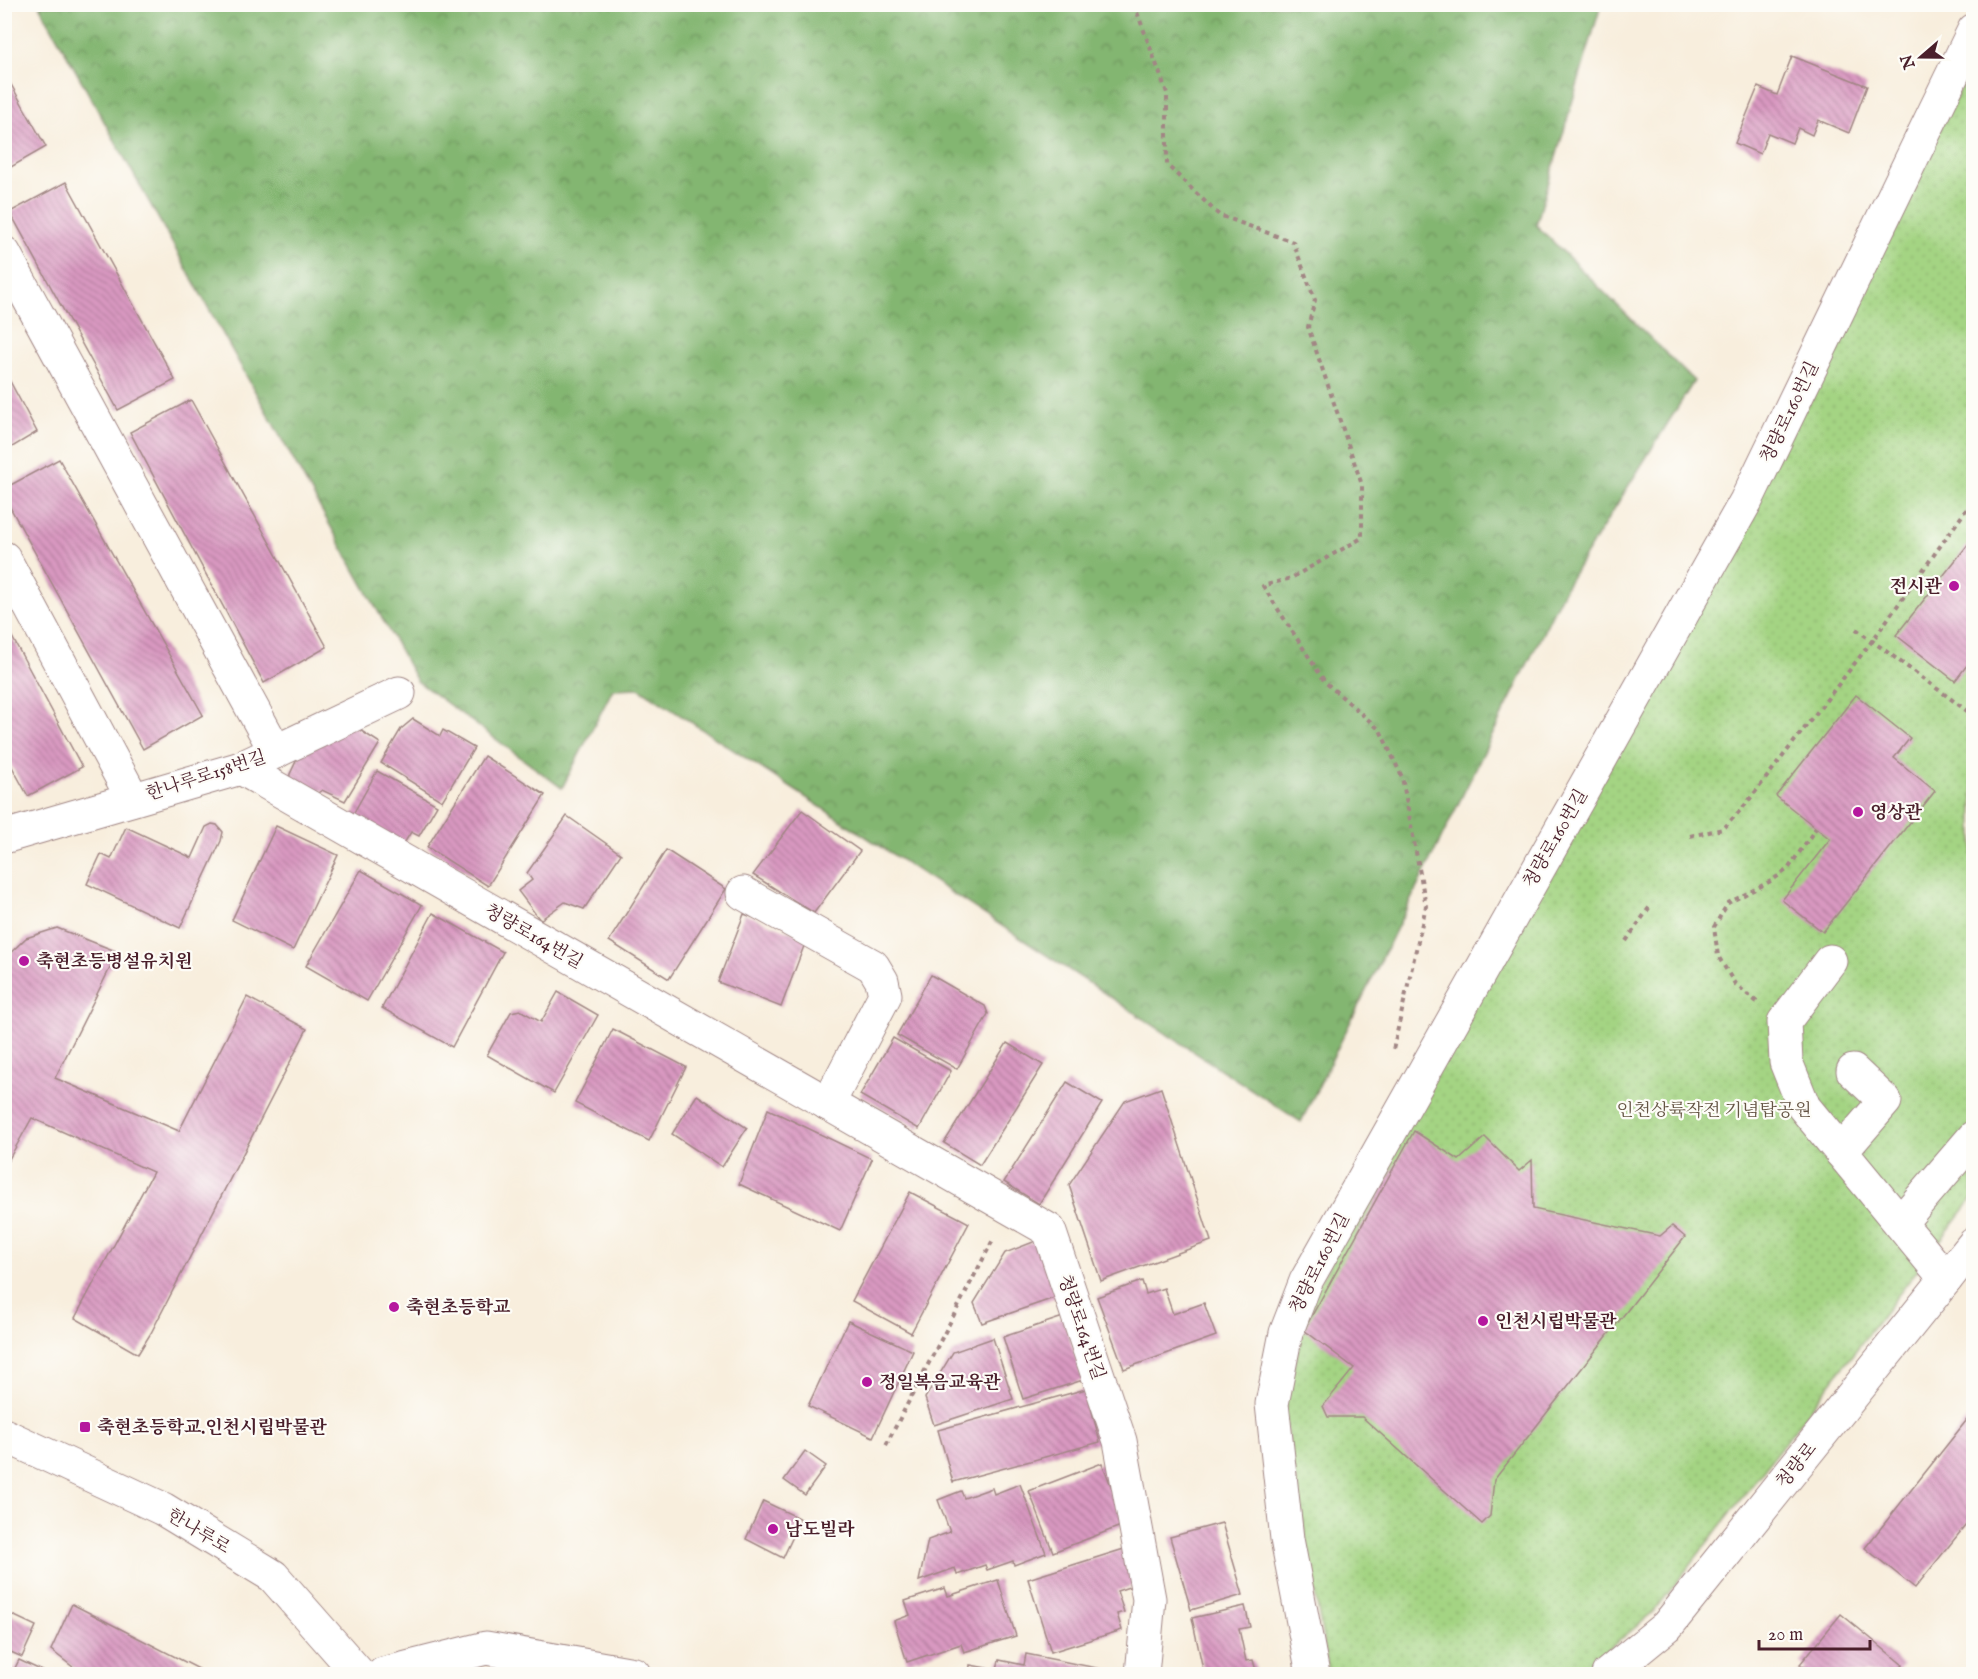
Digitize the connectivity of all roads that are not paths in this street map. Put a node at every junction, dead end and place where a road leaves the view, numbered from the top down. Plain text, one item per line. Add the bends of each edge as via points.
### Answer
1 (1974, 30) edge
2 (4, 253) edge
3 (4, 558) edge
4 (399, 693) dead end
5 (276, 752) junction
6 (241, 768) junction
7 (133, 799) junction
8 (5, 836) edge
9 (743, 893) dead end
10 (1830, 961) dead end
11 (1853, 1071) dead end
12 (828, 1104) junction
13 (1974, 1137) edge
14 (1841, 1152) junction
15 (1900, 1223) junction
16 (1972, 1249) edge
17 (1946, 1279) junction
18 (4, 1435) edge
19 (359, 1674) edge
20 (383, 1674) edge
21 (634, 1674) edge
22 (1142, 1674) edge
23 (1313, 1674) edge
24 (1608, 1674) edge

1 - 23 street, 청량로160번길 via 1746,501 1306,1281 1286,1333 1272,1404 1287,1539
2 - 5 street
3 - 7 street
4 - 5 street, 한나루로158번길
5 - 6 street, 한나루로158번길
6 - 7 street, 한나루로158번길
6 - 12 street, 청량로164번길
7 - 8 street, 한나루로158번길
9 - 12 street via 873,966 882,981 885,996
10 - 14 street via 1784,1022 1786,1062 1804,1107
11 - 14 street via 1885,1101
12 - 22 street, 청량로164번길 via 1049,1230 1120,1441 1149,1599
13 - 15 street
14 - 15 street
15 - 17 street
16 - 17 street, 청량로
17 - 24 street, 청량로 via 1667,1626
18 - 19 street, 한나루로 via 163,1509 273,1576
20 - 21 street via 486,1648

